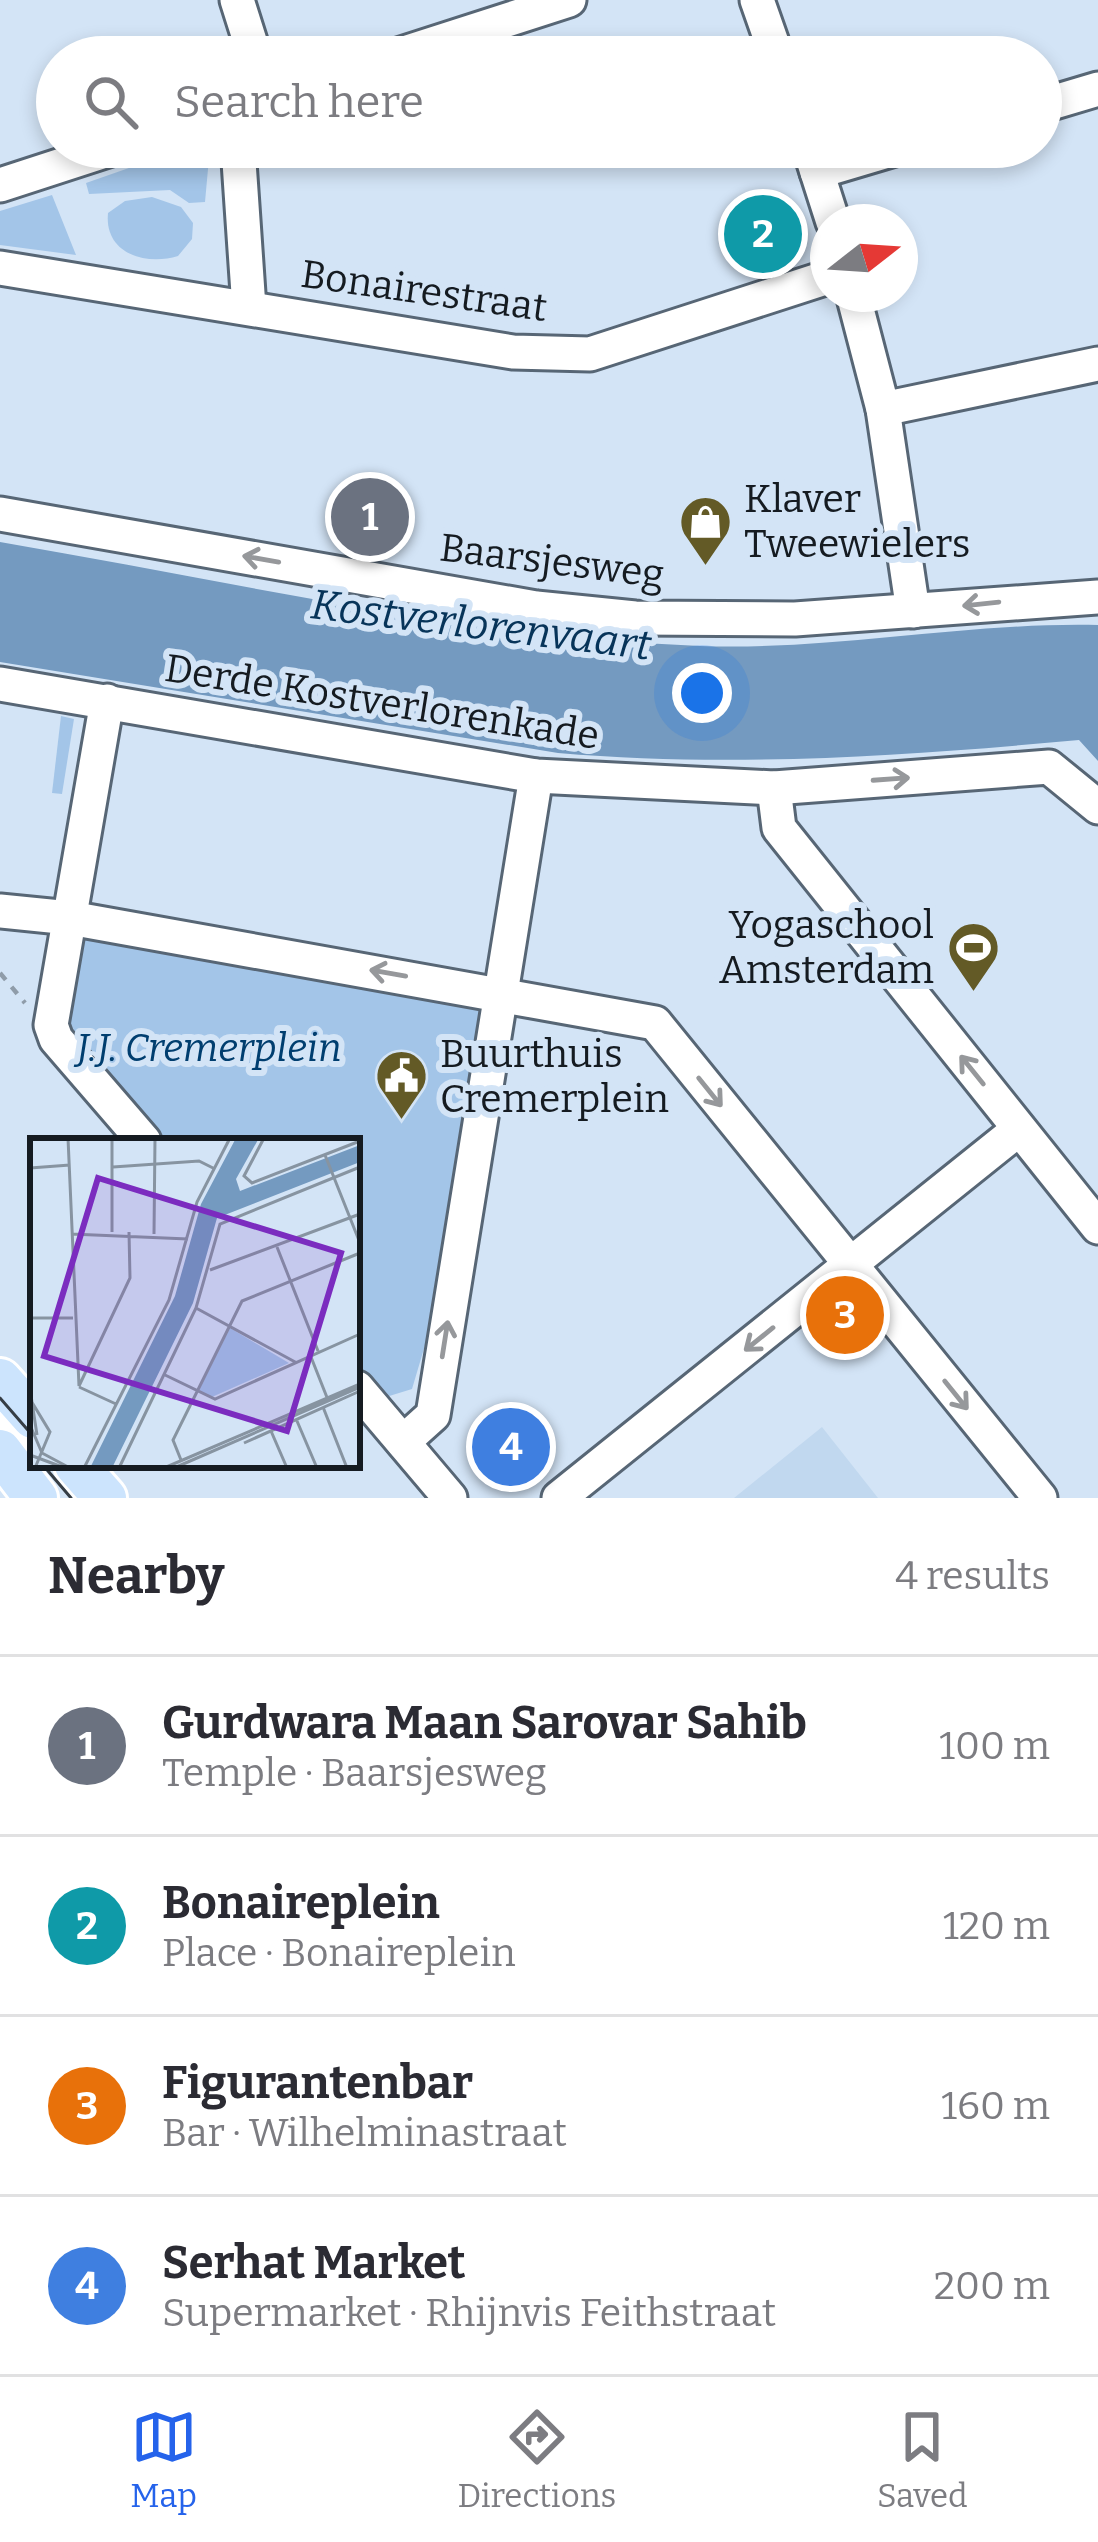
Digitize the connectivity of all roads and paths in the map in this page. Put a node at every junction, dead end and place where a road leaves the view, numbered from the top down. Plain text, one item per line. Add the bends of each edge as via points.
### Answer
1 (237, 0) edge
2 (569, 0) edge
3 (757, 0) edge
4 (248, 36) edge
5 (457, 36) edge
6 (770, 36) edge
7 (1098, 89) edge
8 (1062, 100) edge
9 (52, 168) edge
10 (239, 168) edge
11 (816, 168) edge
12 (0, 185) edge
13 (827, 204) edge
14 (0, 268) edge
15 (810, 283) edge
16 (249, 308) junction
17 (859, 312) edge
18 (1098, 364) edge
19 (883, 409) junction
20 (0, 514) edge
21 (1098, 597) edge
22 (913, 611) junction
23 (0, 684) edge
24 (107, 701) junction
25 (536, 776) junction
26 (774, 788) junction
27 (1098, 807) edge
28 (0, 911) edge
29 (70, 918) junction
30 (503, 993) junction
31 (1019, 1129) junction
32 (141, 1138) edge
33 (1098, 1227) edge
34 (850, 1265) junction
35 (0, 1380) edge
36 (360, 1392) edge
37 (0, 1406) edge
38 (30, 1414) edge
39 (30, 1441) edge
40 (403, 1442) junction
41 (0, 1451) edge
42 (53, 1468) edge
43 (79, 1468) edge
44 (37, 1498) edge
45 (79, 1498) edge
46 (105, 1498) edge
47 (450, 1498) edge
48 (559, 1498) edge
49 (1040, 1498) edge

1 - 4 street
2 - 5 street
3 - 6 street
7 - 8 street
9 - 12 street
10 - 16 street
11 - 13 street
14 - 16 street, Bonairestraat
15 - 16 street, Bonairestraat via 590,354 513,352
17 - 19 street
18 - 19 street
19 - 22 street
22 -> 20 street, Baarsjesweg via 634,618 536,608
21 -> 22 street, Baarsjesweg
23 - 24 street, Derde Kostverlorenkade
24 - 25 street, Derde Kostverlorenkade
24 - 29 street
25 - 26 street, Derde Kostverlorenkade
25 - 30 street
26 -> 27 street, Derde Kostverlorenkade via 1049,767
31 -> 26 street via 778,828
28 - 29 street
30 -> 29 street
29 - 32 street via 51,1024
30 -> 34 street via 655,1023
40 -> 30 street via 433,1414
31 - 33 street
31 - 34 street
34 -> 48 street
34 -> 49 street
35 - 38 main road
36 - 40 street
37 - 39 street
40 - 47 street
41 - 44 main road
42 - 45 street
43 - 46 main road

